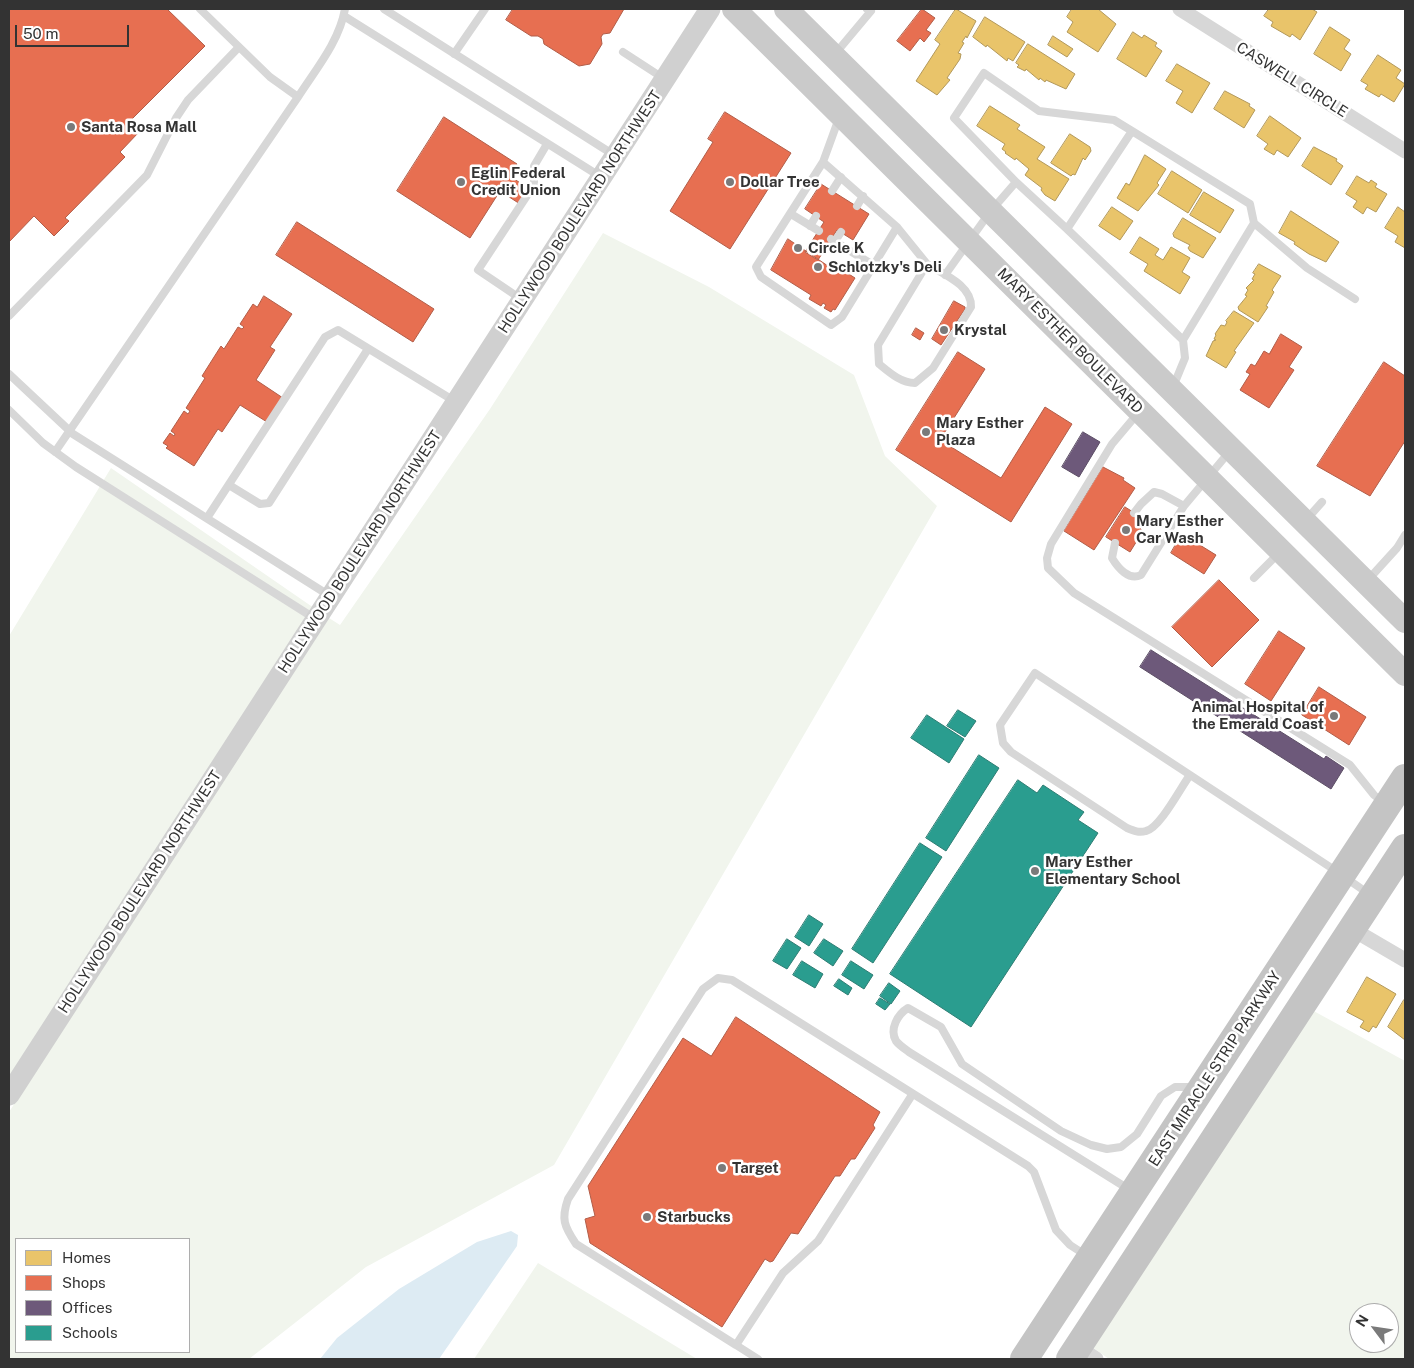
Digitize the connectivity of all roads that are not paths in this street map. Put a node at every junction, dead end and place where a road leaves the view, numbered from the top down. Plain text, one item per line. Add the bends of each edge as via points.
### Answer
1 (200, 9) edge
2 (384, 9) edge
3 (485, 9) edge
4 (710, 9) edge
5 (734, 9) edge
6 (786, 9) edge
7 (1180, 9) edge
8 (870, 10) edge
9 (345, 12) edge
10 (239, 47) junction
11 (623, 52) dead end
12 (454, 54) junction
13 (833, 55) junction
14 (665, 79) junction
15 (298, 97) junction
16 (841, 114) junction
17 (1132, 131) junction
18 (548, 144) junction
19 (1405, 151) edge
20 (616, 156) junction
21 (823, 162) junction
22 (841, 177) junction
23 (602, 178) junction
24 (1016, 182) junction
25 (832, 191) dead end
26 (863, 196) junction
27 (857, 206) dead end
28 (990, 212) junction
29 (791, 214) junction
30 (816, 216) dead end
31 (1254, 223) junction
32 (810, 226) junction
33 (897, 227) junction
34 (1068, 230) junction
35 (819, 231) dead end
36 (840, 232) dead end
37 (968, 241) junction
38 (928, 264) junction
39 (873, 265) junction
40 (945, 275) junction
41 (1355, 299) dead end
42 (523, 300) junction
43 (10, 311) edge
44 (1183, 340) junction
45 (368, 349) junction
46 (9, 374) edge
47 (1171, 391) junction
48 (457, 403) junction
49 (9, 410) edge
50 (1140, 410) junction
51 (70, 431) junction
52 (1231, 450) junction
53 (55, 452) junction
54 (1206, 476) junction
55 (229, 485) junction
56 (1322, 502) dead end
57 (1184, 506) junction
58 (1134, 513) dead end
59 (207, 518) junction
60 (1304, 522) junction
61 (1405, 535) edge
62 (1116, 543) dead end
63 (1281, 550) junction
64 (1254, 578) dead end
65 (1365, 582) junction
66 (331, 597) junction
67 (317, 620) junction
68 (1405, 621) edge
69 (1405, 674) edge
70 (1190, 775) junction
71 (1405, 778) edge
72 (1387, 805) junction
73 (1405, 848) edge
74 (1342, 875) junction
75 (1373, 896) junction
76 (1352, 928) junction
77 (1405, 960) edge
78 (1203, 1087) junction
79 (9, 1095) edge
80 (912, 1095) junction
81 (1133, 1192) junction
82 (1090, 1258) junction
83 (736, 1345) junction
84 (1081, 1355) edge
85 (758, 1359) edge
86 (1024, 1359) edge

1 - 10 lane
2 - 12 lane
3 - 12 lane
4 - 14 street, HOLLYWOOD BOULEVARD NORTHWEST
5 - 16 main road, MARY ESTHER BOULEVARD
6 - 13 main road
7 - 19 street, CASWELL CIRCLE
8 - 13 lane
9 - 15 lane via 336,39
9 - 18 lane
10 - 15 lane via 270,77
10 - 43 lane via 188,100 147,176
11 - 14 lane
12 - 20 lane
13 - 28 main road
14 - 20 street, HOLLYWOOD BOULEVARD NORTHWEST
15 - 51 lane
16 - 21 lane
16 - 37 main road, MARY ESTHER BOULEVARD
17 - 24 lane via 1114,120 1039,111 984,73 954,118
17 - 31 lane via 1250,204
17 - 34 lane
18 - 23 lane
18 - 42 lane via 534,166 534,185 478,270
20 - 23 street, HOLLYWOOD BOULEVARD NORTHWEST
21 - 22 lane
21 - 29 lane
22 - 25 lane
22 - 26 lane
23 - 42 street, HOLLYWOOD BOULEVARD NORTHWEST
24 - 28 lane
24 - 34 lane
26 - 27 lane
26 - 33 lane
28 - 37 lane
28 - 47 main road
29 - 32 lane
29 - 39 lane via 756,267 762,277 831,326 842,317
30 - 32 lane
31 - 41 lane via 1307,268
31 - 44 lane
32 - 35 lane
33 - 38 lane
33 - 39 lane
34 - 44 lane
36 - 39 lane via 833,240
37 - 40 lane
37 - 50 main road, MARY ESTHER BOULEVARD
38 - 40 lane
38 - 40 lane via 878,345 879,364 907,383 915,383 933,368 971,307 968,295 959,283
42 - 48 street, HOLLYWOOD BOULEVARD NORTHWEST
44 - 47 lane via 1184,358
45 - 48 lane
45 - 55 lane via 338,330 325,337
45 - 55 lane via 269,503 260,504
46 - 51 lane
47 - 52 main road
48 - 66 street, HOLLYWOOD BOULEVARD NORTHWEST
49 - 53 lane
50 - 54 main road, MARY ESTHER BOULEVARD
50 - 72 lane via 1112,444 1051,544 1046,558 1048,568 1074,593 1350,765 1374,795
51 - 53 lane
51 - 59 lane
52 - 54 lane
52 - 60 main road
53 - 67 lane
54 - 57 lane
54 - 63 main road, MARY ESTHER BOULEVARD
55 - 59 lane
56 - 60 lane
57 - 58 lane via 1154,492
57 - 62 lane via 1141,575 1131,577 1116,565 1112,558
59 - 66 lane
60 - 65 main road
61 - 65 lane
63 - 64 lane
63 - 69 main road, MARY ESTHER BOULEVARD
65 - 68 main road
66 - 67 street, HOLLYWOOD BOULEVARD NORTHWEST
67 - 79 street, HOLLYWOOD BOULEVARD NORTHWEST
70 - 70 lane via 1159,822 1148,831 1136,832 1011,752 1004,743 1000,725 1035,673
70 - 74 lane
71 - 72 highway, EAST MIRACLE STRIP PARKWAY
72 - 74 highway, EAST MIRACLE STRIP PARKWAY
73 - 75 highway
74 - 75 lane
74 - 78 highway, EAST MIRACLE STRIP PARKWAY
75 - 76 highway
76 - 77 street
76 - 84 highway
78 - 81 highway, EAST MIRACLE STRIP PARKWAY
78 - 81 lane via 1174,1087 1161,1096 1137,1134 1121,1147 1107,1149 1091,1145 1052,1125 962,1064 941,1027 908,1008 902,1012 894,1032 896,1040 909,1052
80 - 82 lane via 1028,1166 1034,1172 1056,1230 1070,1245
80 - 83 lane via 818,1241 784,1273
80 - 83 lane via 732,980 718,978 703,989 568,1199 563,1215 567,1232 576,1244
81 - 82 highway, EAST MIRACLE STRIP PARKWAY
82 - 86 highway, EAST MIRACLE STRIP PARKWAY
83 - 85 lane

